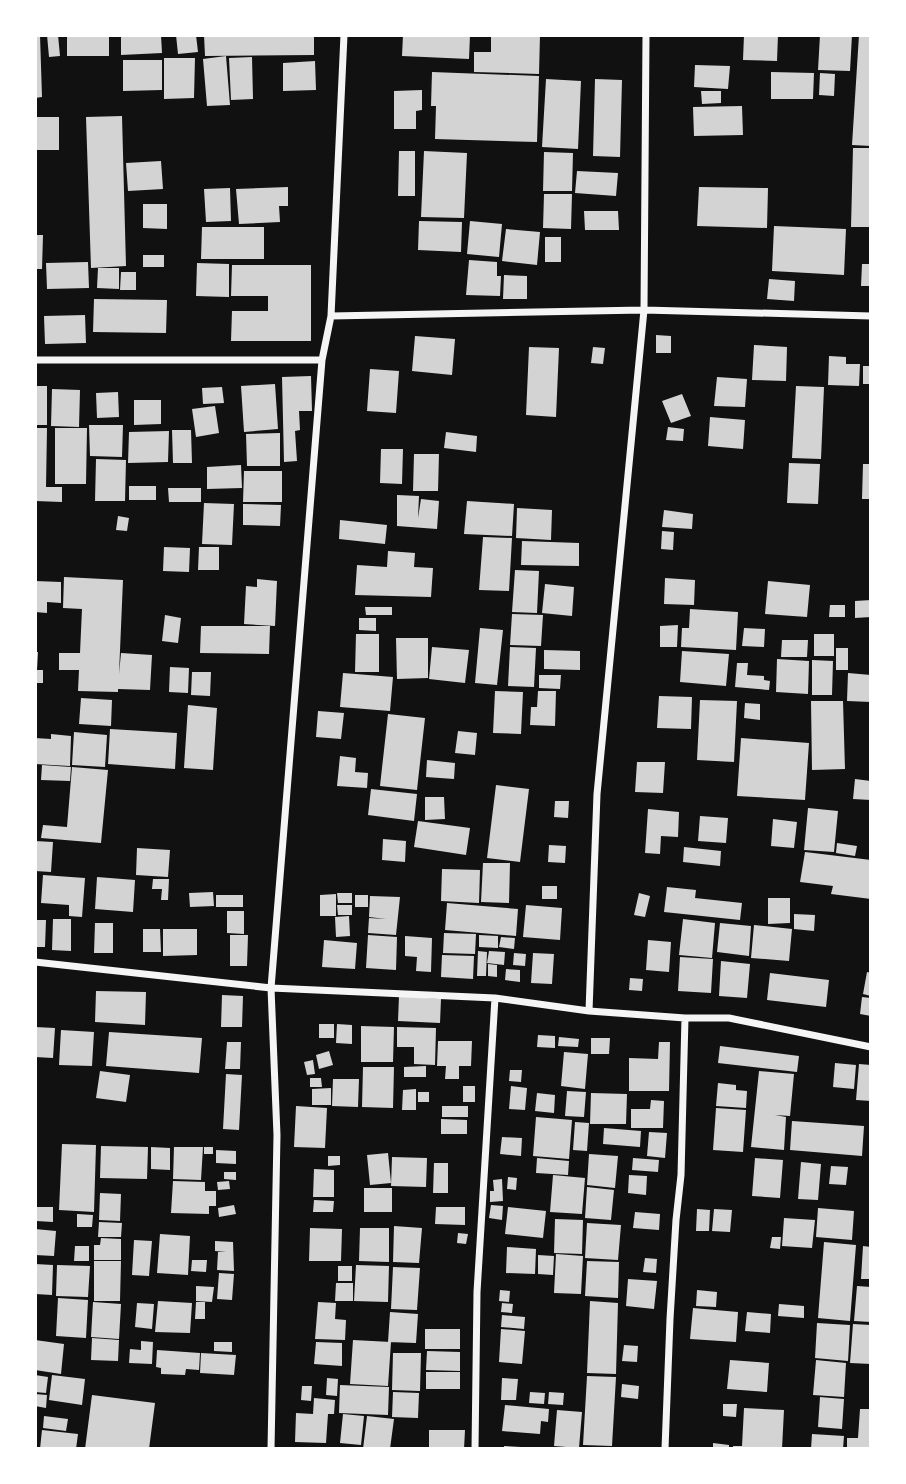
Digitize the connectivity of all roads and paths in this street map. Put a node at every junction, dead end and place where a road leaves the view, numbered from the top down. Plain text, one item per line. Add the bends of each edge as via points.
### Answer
1 (344, 35) edge
2 (646, 35) edge
3 (644, 310) junction
4 (331, 316) junction
5 (871, 316) edge
6 (35, 360) edge
7 (323, 360) junction
8 (35, 962) edge
9 (271, 988) junction
10 (495, 998) junction
11 (589, 1011) junction
12 (685, 1018) junction
13 (871, 1047) edge
14 (271, 1449) edge
15 (475, 1449) edge
16 (665, 1449) edge

1 - 4 street
2 - 3 street
3 - 4 street
3 - 5 street
3 - 11 street via 597,794
4 - 7 street
6 - 7 street
7 - 9 street
8 - 9 street
9 - 10 street
9 - 14 street via 277,1135
10 - 11 street
10 - 15 street via 477,1292
11 - 12 street
12 - 13 street via 729,1018
12 - 16 street

